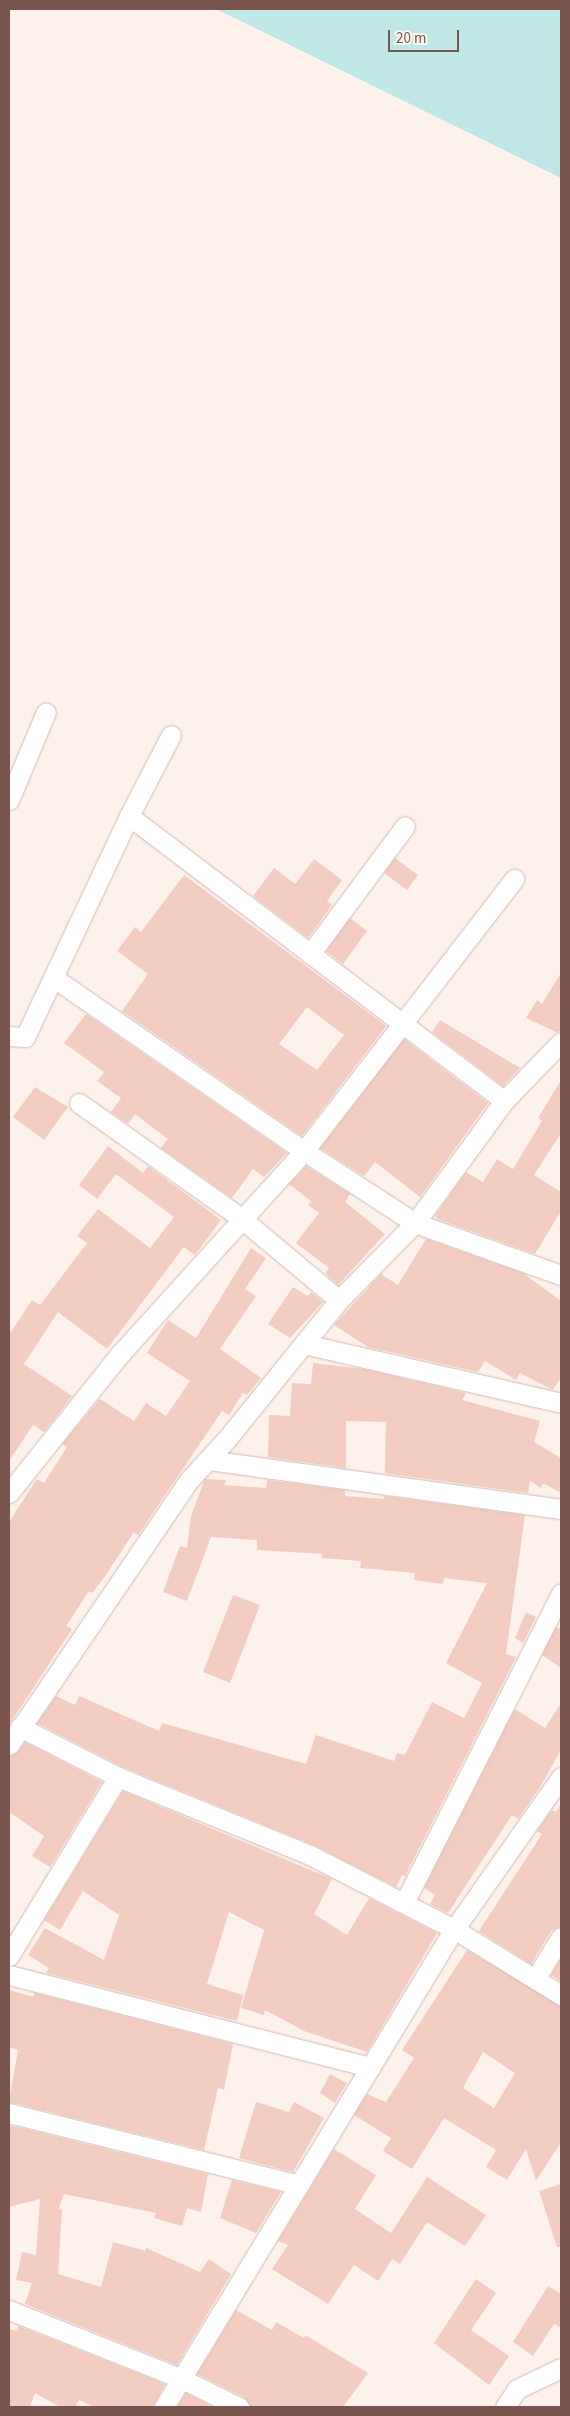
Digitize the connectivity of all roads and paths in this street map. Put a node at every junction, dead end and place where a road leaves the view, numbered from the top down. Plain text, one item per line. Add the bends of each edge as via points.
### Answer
1 (46, 712) dead end
2 (171, 735) dead end
3 (9, 800) edge
4 (129, 816) junction
5 (405, 826) dead end
6 (514, 879) dead end
7 (310, 954) junction
8 (54, 978) junction
9 (401, 1024) junction
10 (9, 1036) edge
11 (561, 1040) edge
12 (79, 1102) dead end
13 (504, 1102) junction
14 (304, 1152) junction
15 (242, 1219) junction
16 (415, 1223) junction
17 (561, 1275) edge
18 (339, 1300) junction
19 (304, 1344) junction
20 (561, 1403) edge
21 (208, 1460) junction
22 (9, 1493) edge
23 (561, 1510) edge
24 (561, 1593) edge
25 (20, 1726) junction
26 (9, 1745) edge
27 (118, 1777) junction
28 (561, 1777) edge
29 (404, 1903) junction
30 (454, 1929) junction
31 (561, 1937) edge
32 (9, 1956) edge
33 (9, 1975) edge
34 (534, 1978) junction
35 (561, 1995) edge
36 (370, 2067) junction
37 (9, 2114) edge
38 (299, 2185) junction
39 (9, 2310) edge
40 (561, 2368) edge
41 (182, 2379) junction
42 (164, 2407) edge
43 (238, 2407) edge
44 (505, 2407) edge

1 - 3 street
2 - 4 street
4 - 7 street
4 - 8 street
5 - 7 street
6 - 9 street
7 - 9 street
8 - 10 street via 25,1038
8 - 14 street
9 - 13 street
9 - 14 street
11 - 13 street
12 - 15 street
13 - 16 street
14 - 15 street
14 - 16 street
15 - 18 street
15 - 22 street via 120,1354
16 - 17 street
16 - 18 street
18 - 19 street
19 - 20 street
19 - 21 street
21 - 23 street
21 - 25 street via 190,1479
24 - 29 street
25 - 26 street
25 - 27 street
27 - 29 street via 310,1855
27 - 32 street
28 - 30 street
29 - 30 street
30 - 34 street
30 - 36 street
31 - 34 street
33 - 36 street
34 - 35 street
36 - 38 street
37 - 38 street
38 - 41 street
39 - 41 street
40 - 44 street via 517,2389
41 - 42 street
41 - 43 street

